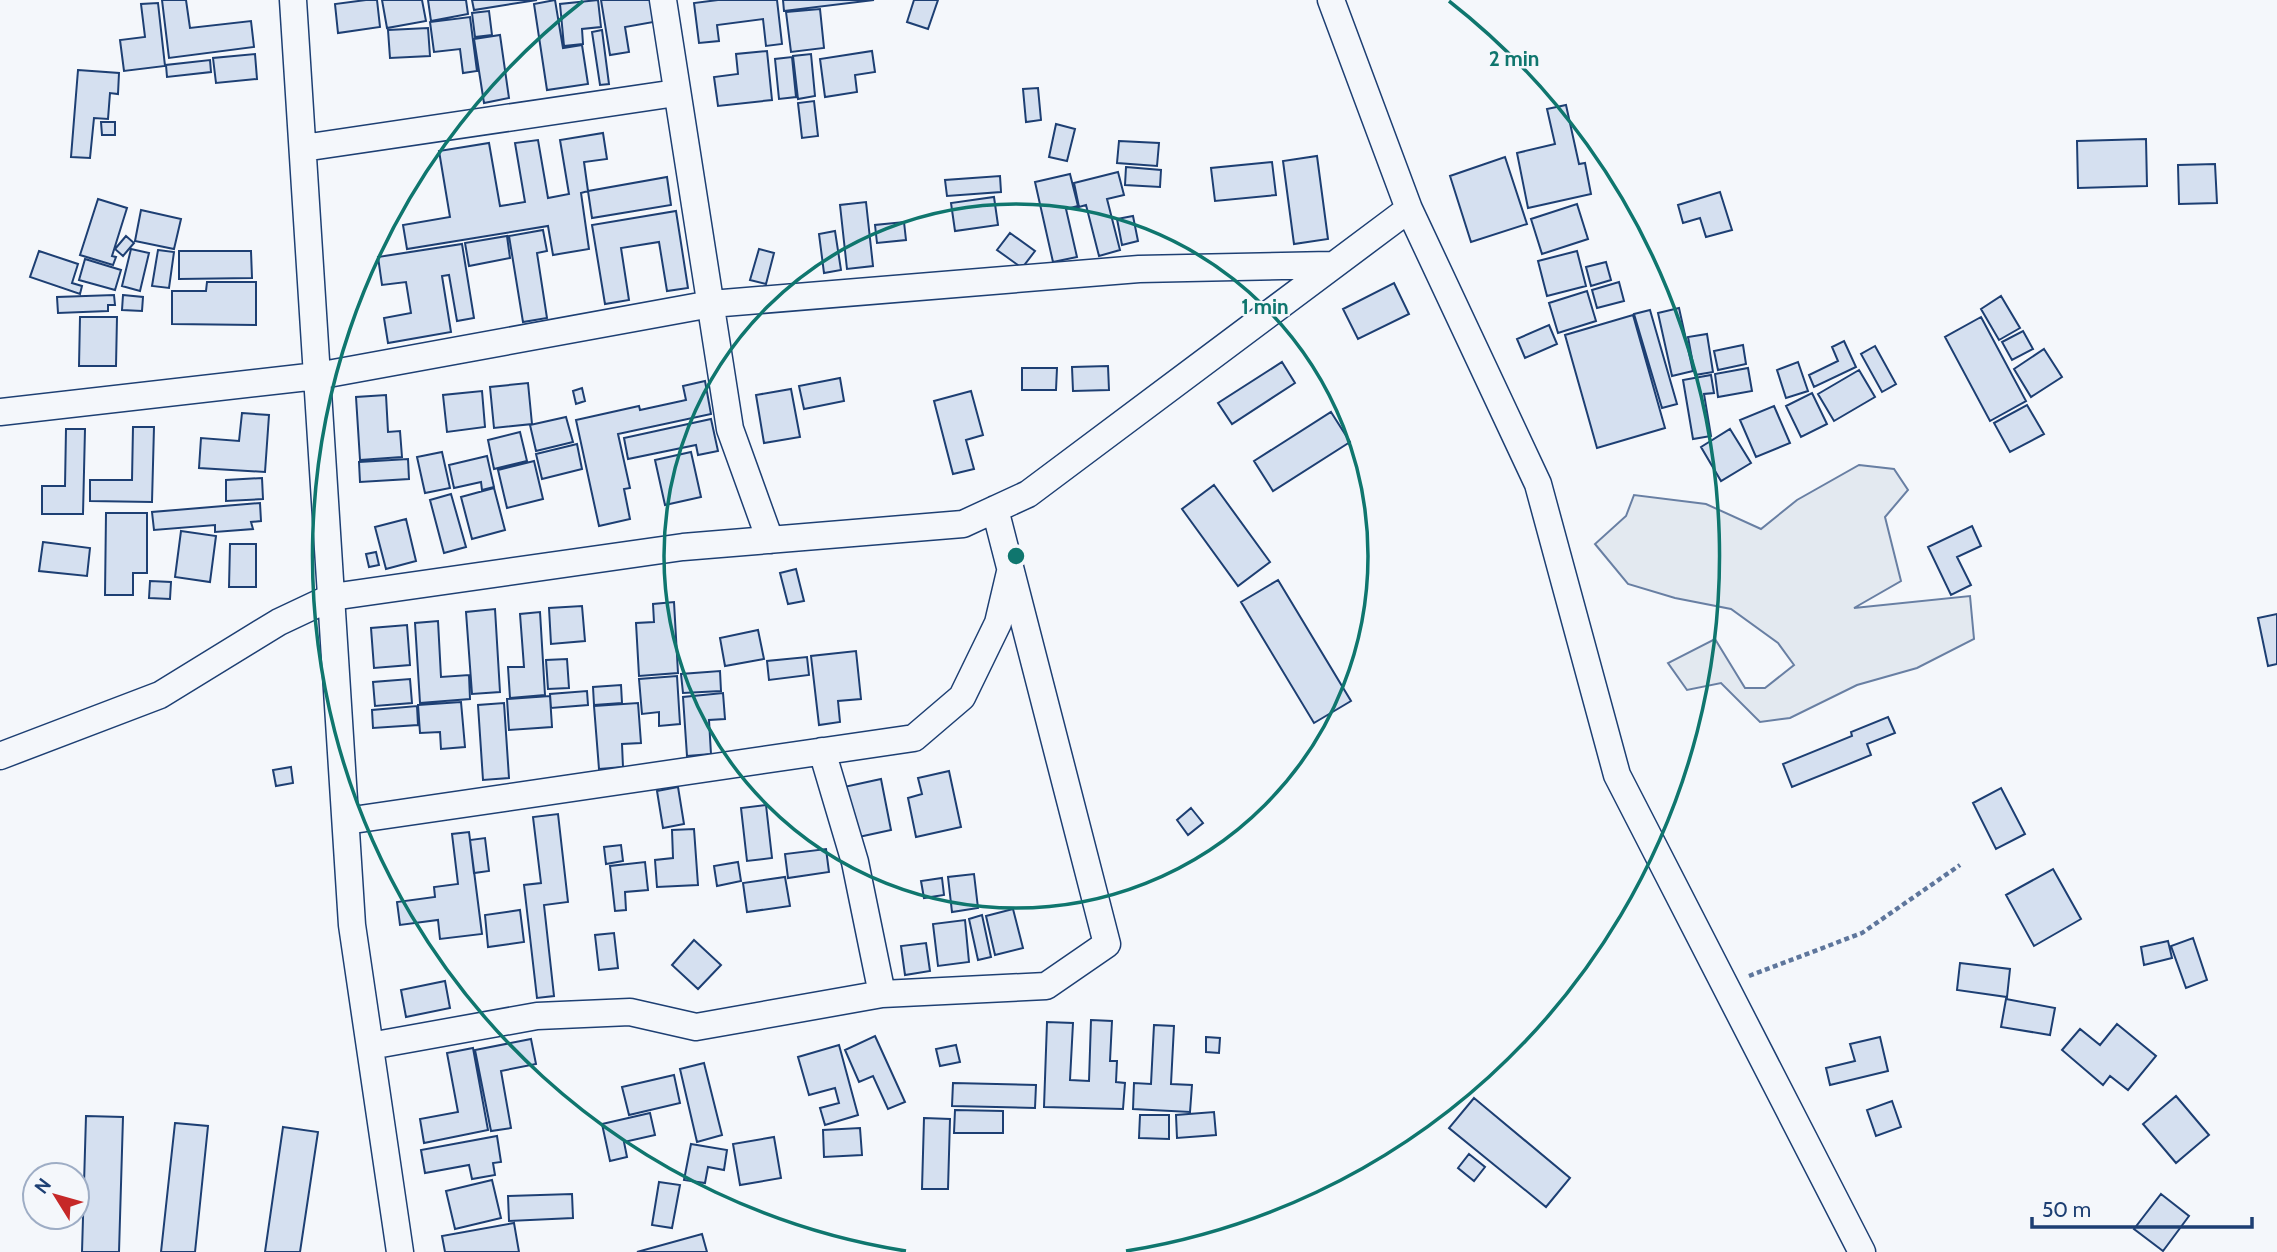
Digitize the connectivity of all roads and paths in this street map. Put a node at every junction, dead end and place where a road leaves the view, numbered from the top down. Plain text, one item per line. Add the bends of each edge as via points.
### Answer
1 (293, 0) edge
2 (663, 0) edge
3 (1331, 0) edge
4 (676, 93) junction
5 (303, 148) junction
6 (1409, 209) junction
7 (1331, 265) junction
8 (711, 303) junction
9 (317, 376) junction
10 (0, 412) edge
11 (995, 509) junction
12 (770, 540) junction
13 (1011, 569) junction
14 (332, 597) junction
15 (822, 751) junction
16 (0, 756) edge
17 (346, 821) junction
18 (1960, 865) dead end
19 (1726, 985) junction
20 (881, 994) junction
21 (370, 1046) junction
22 (400, 1252) edge
23 (1862, 1252) edge

1 - 5 street
2 - 4 street
3 - 6 street
4 - 5 street
4 - 8 street
5 - 9 street
6 - 7 street
6 - 19 street via 1538,484 1617,775
7 - 8 street via 1139,269
7 - 11 street via 1028,494
8 - 9 street
8 - 12 street via 730,429
9 - 10 street
9 - 14 street
11 - 12 street via 963,524
11 - 13 street
12 - 14 street via 683,547
13 - 15 street via 998,623 962,697 914,738
13 - 20 street via 1107,944 1046,986
14 - 16 street via 279,622 160,695
14 - 17 street
15 - 17 street
15 - 20 street via 855,862
17 - 21 street via 352,925
18 - 19 path via 1862,933
19 - 23 street
20 - 21 street via 696,1027 629,1012 537,1016
21 - 22 street

